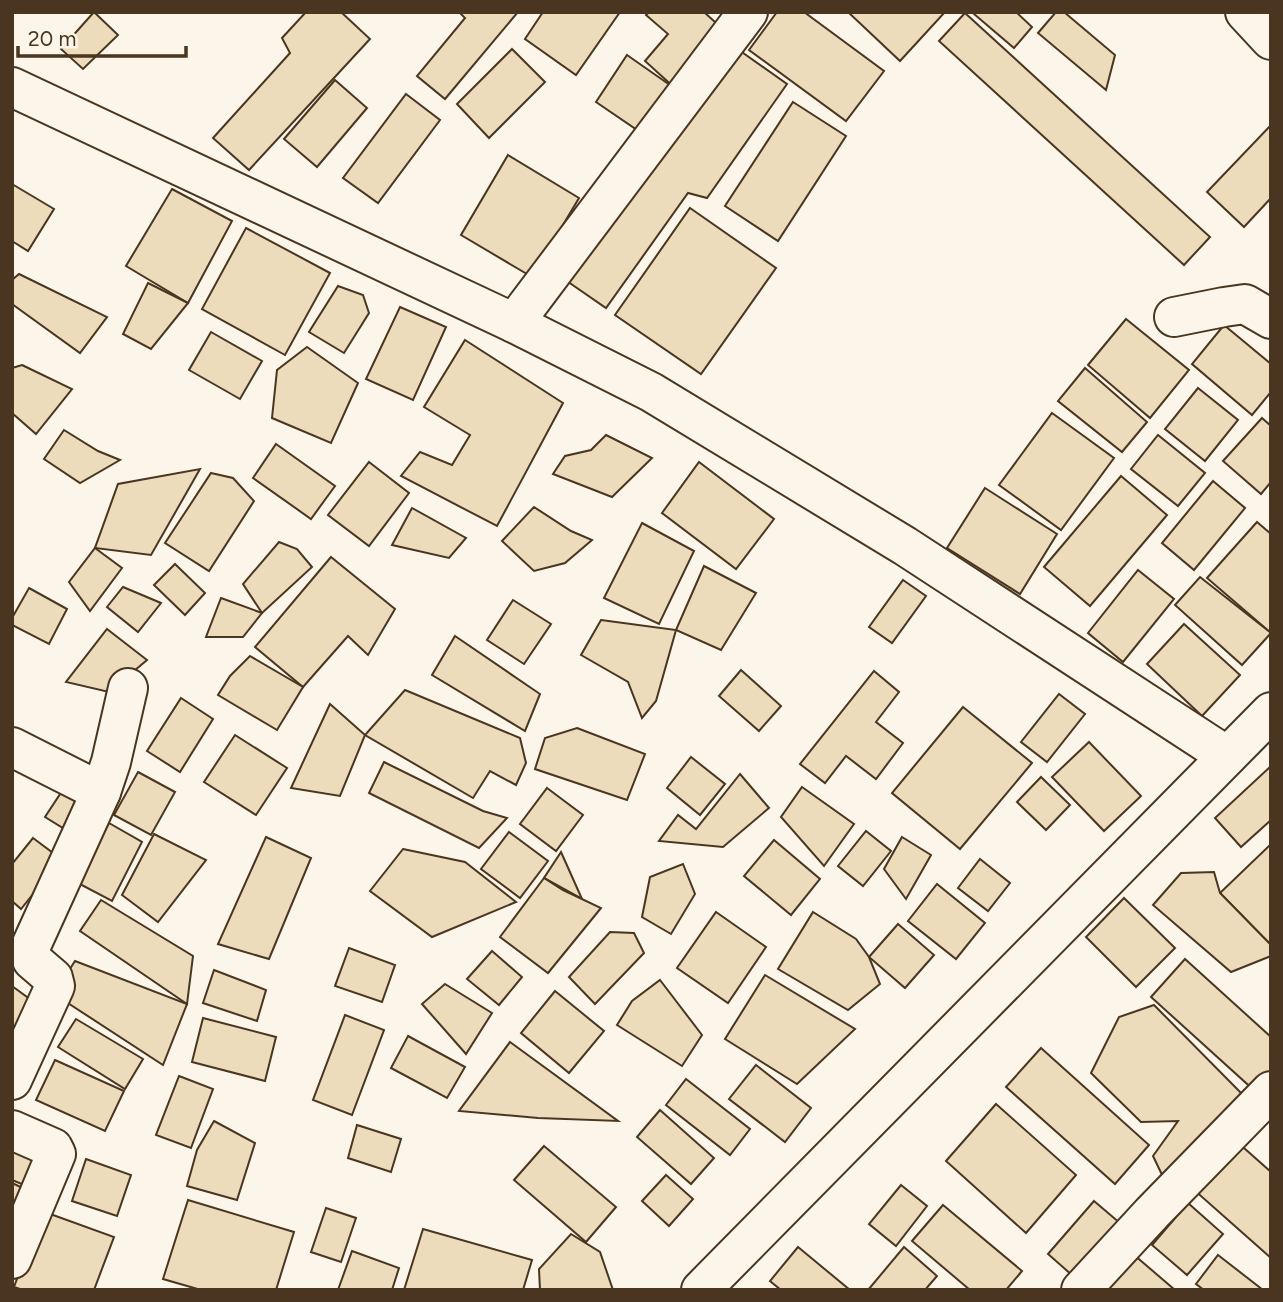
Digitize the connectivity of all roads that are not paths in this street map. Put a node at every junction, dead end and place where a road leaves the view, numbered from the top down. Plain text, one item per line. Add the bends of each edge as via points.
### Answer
1 (748, 12) edge
2 (1245, 12) edge
3 (1271, 40) edge
4 (12, 87) edge
5 (1174, 317) dead end
6 (1271, 319) edge
7 (513, 323) junction
8 (128, 688) dead end
9 (1271, 712) edge
10 (12, 747) edge
11 (1227, 756) junction
12 (101, 792) junction
13 (12, 1080) edge
14 (1271, 1091) edge
15 (12, 1129) edge
16 (12, 1259) edge
17 (701, 1290) edge
18 (1081, 1290) edge

1 - 7 street
2 - 3 street
4 - 7 street
5 - 6 street via 1245,304
7 - 11 street via 652,392 916,553
8 - 12 street
9 - 11 street
10 - 12 street
11 - 17 street
12 - 13 street via 30,947 32,960 53,978 55,986
14 - 18 street
15 - 16 street via 53,1148 56,1154

